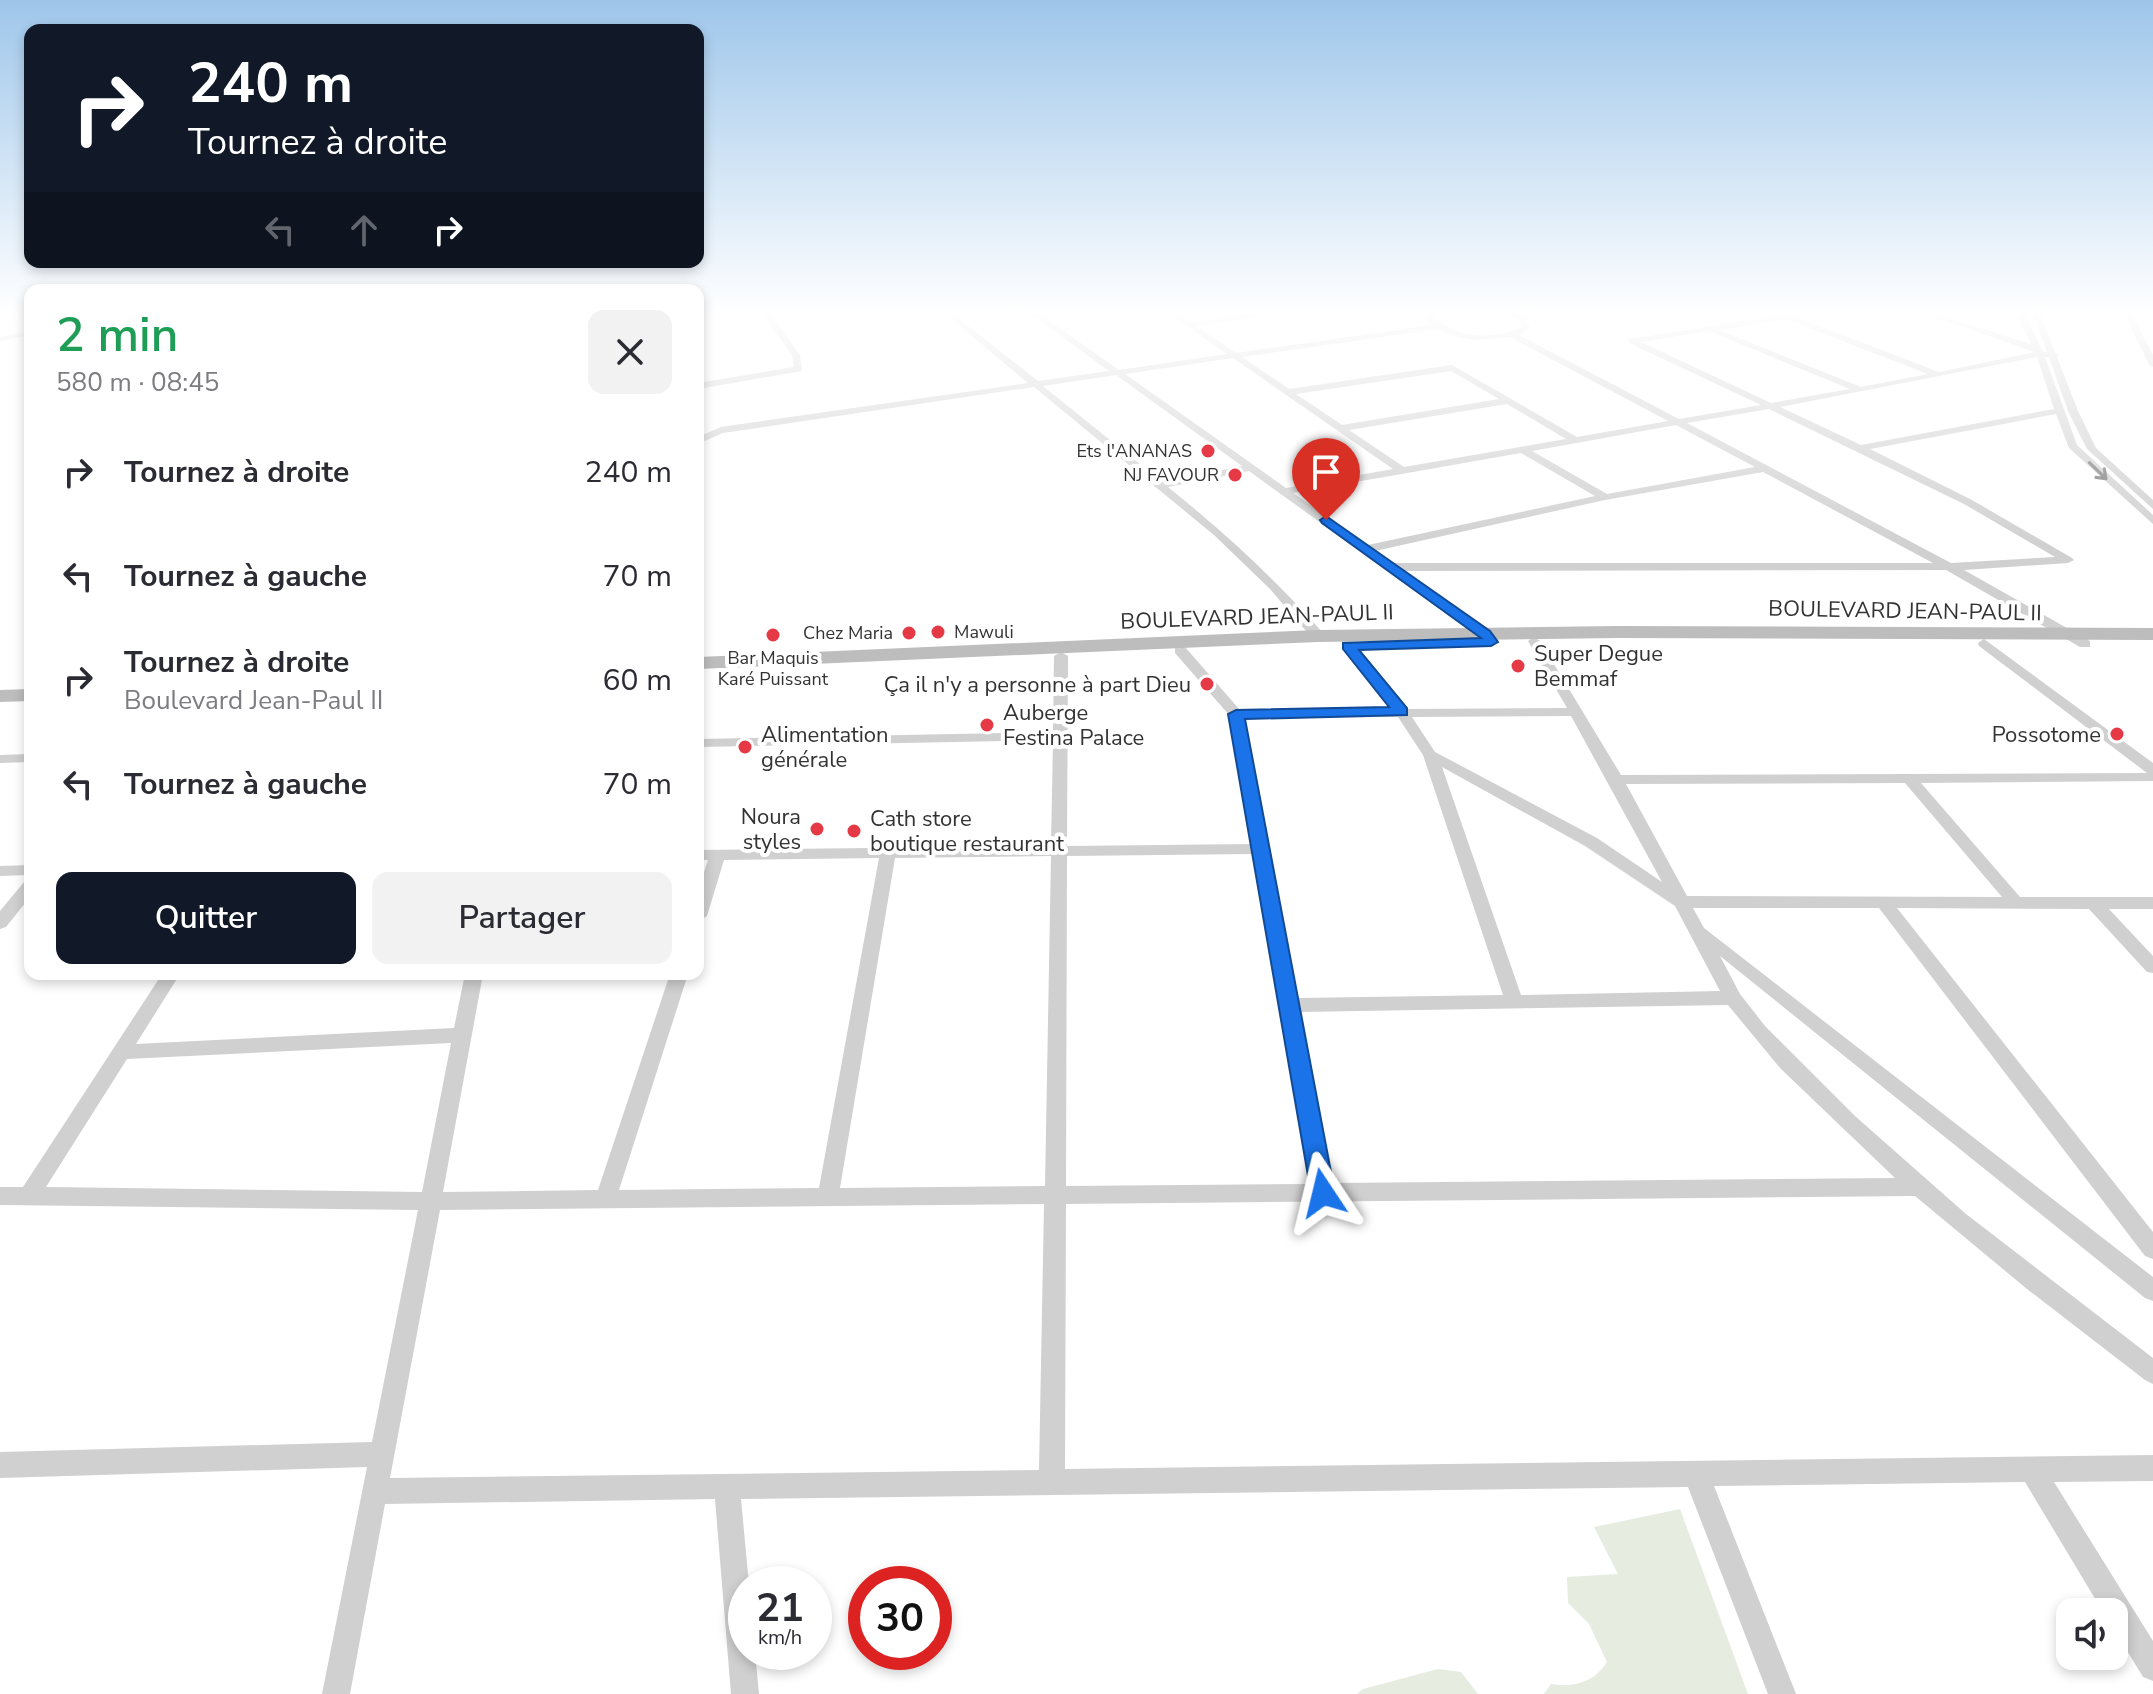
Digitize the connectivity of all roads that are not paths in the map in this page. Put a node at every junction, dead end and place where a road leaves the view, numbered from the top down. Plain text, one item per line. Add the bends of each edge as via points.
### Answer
1 (983, 391) edge
2 (1047, 391) edge
3 (1146, 391) edge
4 (1294, 391) edge
5 (1490, 391) edge
6 (1616, 391) edge
7 (1736, 391) edge
8 (1855, 391) edge
9 (2052, 391) edge
10 (2067, 391) edge
11 (1288, 392) joint
12 (1507, 401) junction
13 (1769, 407) junction
14 (2058, 411) junction
15 (1677, 424) junction
16 (1342, 428) junction
17 (721, 430) junction
18 (704, 432) edge
19 (704, 438) edge
20 (1575, 440) junction
21 (1860, 448) junction
22 (1522, 449) junction
23 (1253, 467) junction
24 (1762, 469) junction
25 (1401, 470) junction
26 (1161, 485) junction
27 (1286, 491) junction
28 (1605, 497) junction
29 (2153, 506) edge
30 (2153, 521) edge
31 (1367, 549) junction
32 (1948, 566) junction
33 (1392, 567) junction
34 (2153, 634) edge
35 (1318, 636) junction
36 (1488, 638) junction
37 (2080, 640) junction
38 (1534, 641) junction
39 (1984, 643) junction
40 (2153, 645) edge
41 (1348, 646) junction
42 (1180, 650) junction
43 (1061, 656) junction
44 (704, 663) edge
45 (704, 671) edge
46 (24, 688) edge
47 (0, 689) edge
48 (24, 695) edge
49 (0, 696) edge
50 (1401, 711) junction
51 (1577, 712) junction
52 (1236, 714) junction
53 (1061, 736) junction
54 (704, 743) edge
55 (1430, 755) junction
56 (24, 758) edge
57 (0, 759) edge
58 (2153, 770) edge
59 (2153, 777) edge
60 (1909, 778) junction
61 (1616, 780) junction
62 (1260, 849) junction
63 (1060, 851) junction
64 (888, 853) junction
65 (718, 854) junction
66 (704, 855) edge
67 (24, 870) edge
68 (0, 871) edge
69 (24, 893) edge
70 (704, 897) edge
71 (1681, 902) junction
72 (2094, 903) junction
73 (2153, 903) edge
74 (1885, 904) junction
75 (2017, 904) junction
76 (0, 923) edge
77 (1695, 928) junction
78 (2153, 967) edge
79 (167, 980) edge
80 (473, 980) edge
81 (677, 980) edge
82 (1733, 998) junction
83 (1515, 1003) junction
84 (1289, 1005) junction
85 (462, 1035) junction
86 (122, 1052) junction
87 (1916, 1187) junction
88 (1323, 1193) junction
89 (0, 1196) edge
90 (29, 1196) junction
91 (1055, 1196) junction
92 (828, 1198) junction
93 (605, 1200) junction
94 (430, 1201) junction
95 (2153, 1249) edge
96 (2153, 1291) edge
97 (2153, 1372) edge
98 (382, 1454) junction
99 (0, 1465) edge
100 (2153, 1468) edge
101 (2031, 1469) junction
102 (1696, 1473) junction
103 (1052, 1482) junction
104 (727, 1486) junction
105 (375, 1491) junction
106 (2153, 1667) edge
107 (336, 1694) edge
108 (745, 1694) edge
109 (1782, 1694) edge

1 - 17 street
2 - 26 street
3 - 23 street
4 - 11 street
5 - 12 street
6 - 15 street
7 - 13 street
8 - 13 street
9 - 14 street
10 - 29 street via 2092,449
11 - 16 street
12 - 16 street
12 - 20 street
13 - 15 street
13 - 21 street
14 - 21 street
14 -> 30 street via 2072,446
15 - 20 street
15 - 24 street
16 - 25 street
17 - 18 street
17 - 19 street
20 - 22 street
21 - 32 street via 2068,560
22 - 25 street
22 - 28 street
23 - 26 street
23 - 27 street
24 - 28 street
24 - 32 street
25 - 27 street
26 - 35 street via 1254,566
27 - 31 street
28 - 31 street
31 - 33 street
32 - 33 street
32 - 37 street
33 - 36 street
34 - 37 main road, BOULEVARD JEAN-PAUL II
35 - 36 main road, BOULEVARD JEAN-PAUL II
35 - 44 main road, BOULEVARD JEAN-PAUL II
36 - 37 main road, BOULEVARD JEAN-PAUL II
36 - 38 main road, BOULEVARD JEAN-PAUL II
36 - 41 main road, BOULEVARD JEAN-PAUL II
37 - 39 main road, BOULEVARD JEAN-PAUL II
37 - 40 main road, BOULEVARD JEAN-PAUL II
38 - 39 main road, BOULEVARD JEAN-PAUL II
38 - 51 street
39 - 58 street
41 - 42 main road, BOULEVARD JEAN-PAUL II
41 - 50 street
42 - 43 main road, BOULEVARD JEAN-PAUL II
42 - 52 street
43 - 45 main road, BOULEVARD JEAN-PAUL II
43 - 53 street
46 - 47 main road
48 - 49 main road
50 - 51 street
50 - 52 street
50 - 55 street
51 - 61 street
52 - 62 street
53 - 54 street
53 - 63 street
55 - 71 street via 1591,842
55 - 83 street
56 - 57 street
59 - 60 street
60 - 61 street
60 - 75 street
61 - 71 street
62 - 63 street
62 - 84 street
63 - 64 street
63 - 91 street
64 - 65 street
64 - 92 street
65 - 66 street
65 - 70 street
67 - 68 street
69 - 76 street
71 - 74 street
71 - 77 street
72 - 73 street
72 - 75 street
72 - 78 street
74 - 75 street
74 - 95 street
77 - 82 street
77 - 96 street
79 - 86 street
80 - 85 street
81 - 93 street
82 - 83 street
82 - 87 street via 1800,1077
83 - 84 street
84 - 88 street
85 - 86 street
85 - 94 street
86 - 90 street
87 - 88 street
87 - 97 street
88 - 91 street
89 - 90 street
90 - 94 street
91 - 92 street
91 - 103 street
92 - 93 street
93 - 94 street
94 - 98 street
98 - 99 street
98 - 105 street
100 - 101 street
101 - 102 street
101 - 106 street
102 - 103 street
102 - 109 street
103 - 104 street
104 - 105 street
104 - 108 street
105 - 107 street

